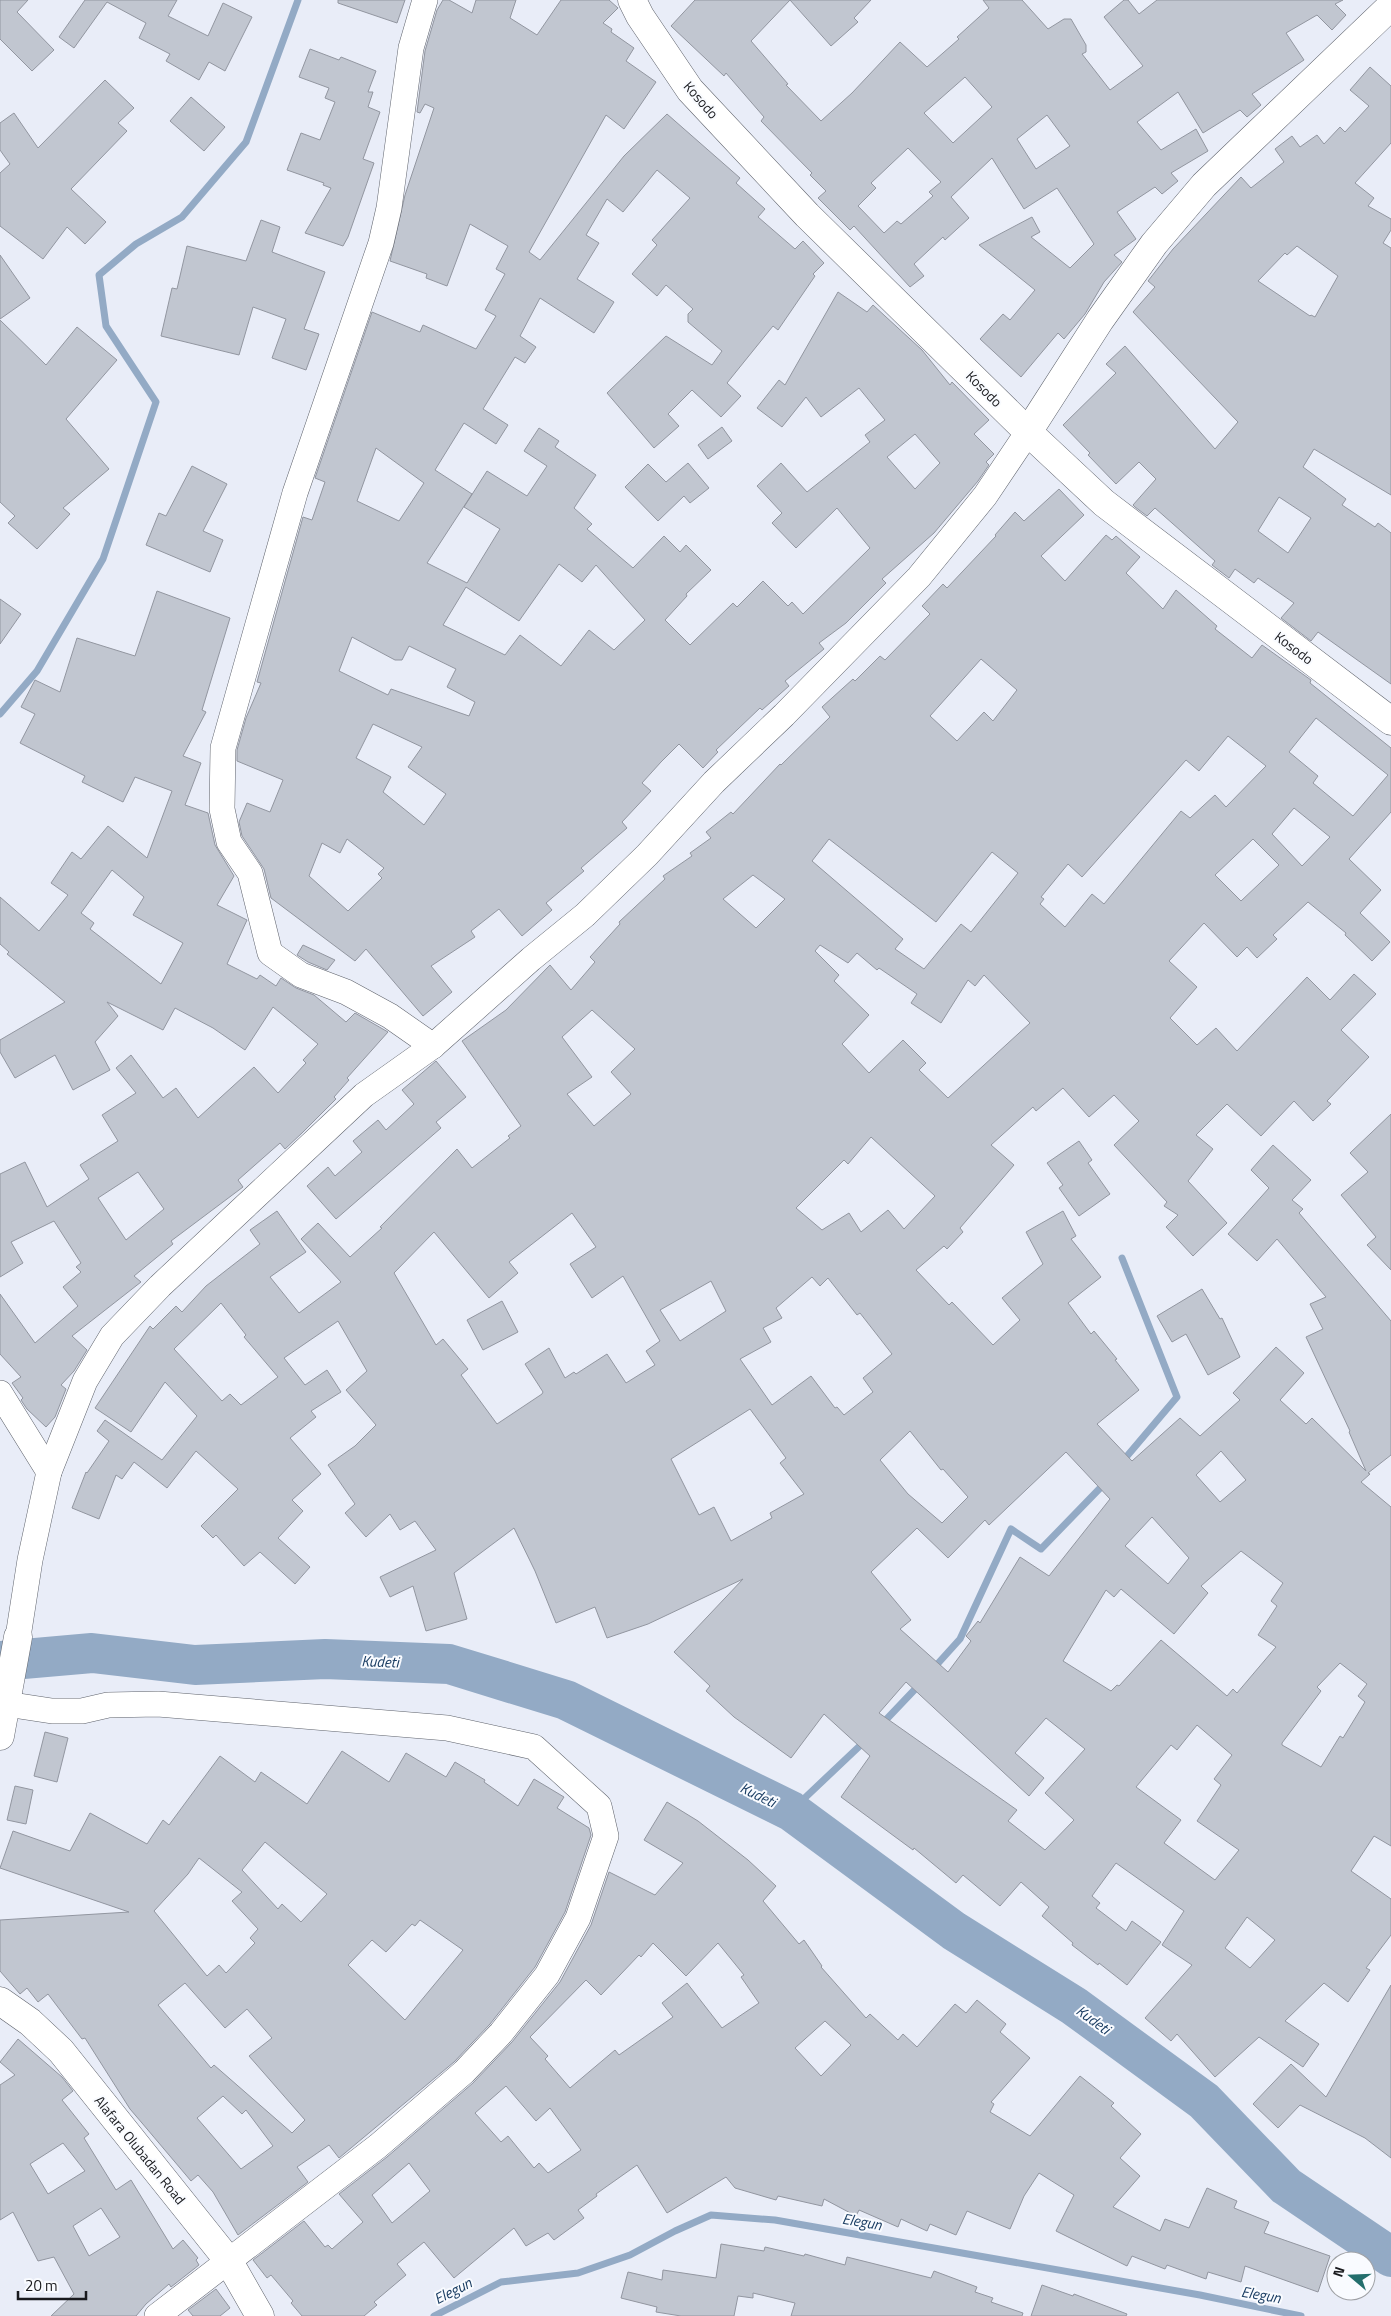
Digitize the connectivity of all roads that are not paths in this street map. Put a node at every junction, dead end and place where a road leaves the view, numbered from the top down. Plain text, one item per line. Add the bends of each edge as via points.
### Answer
1 (425, 0) edge
2 (632, 0) edge
3 (1391, 6) edge
4 (1028, 432) junction
5 (1391, 721) edge
6 (433, 1046) junction
7 (0, 1393) edge
8 (48, 1472) junction
9 (18, 1637) joint
10 (9, 1692) junction
11 (0, 1736) edge
12 (0, 2001) edge
13 (228, 2260) junction
14 (156, 2316) edge
15 (260, 2316) edge

1 - 6 street via 410,48 389,208 381,243 296,493 223,748 222,809 229,842 250,873 270,953 301,975 346,992 390,1016
2 - 4 street, Kosodo via 690,90 807,215
3 - 4 street via 1204,186 1154,244 1100,320
4 - 5 street, Kosodo via 1104,503
4 - 6 street via 985,496 912,584 585,915
6 - 8 street via 364,1095 160,1286 112,1336 85,1381
7 - 8 street
8 - 9 street
9 - 10 street
10 - 11 street
10 - 13 street via 52,1711 158,1704 447,1728 534,1747 599,1806 606,1836 578,1918 547,1975 501,2033 464,2072 378,2146
12 - 13 street, Alafara Olubadan Road via 30,2022 61,2051
13 - 14 street
13 - 15 street, Alafara Olubadan Road

